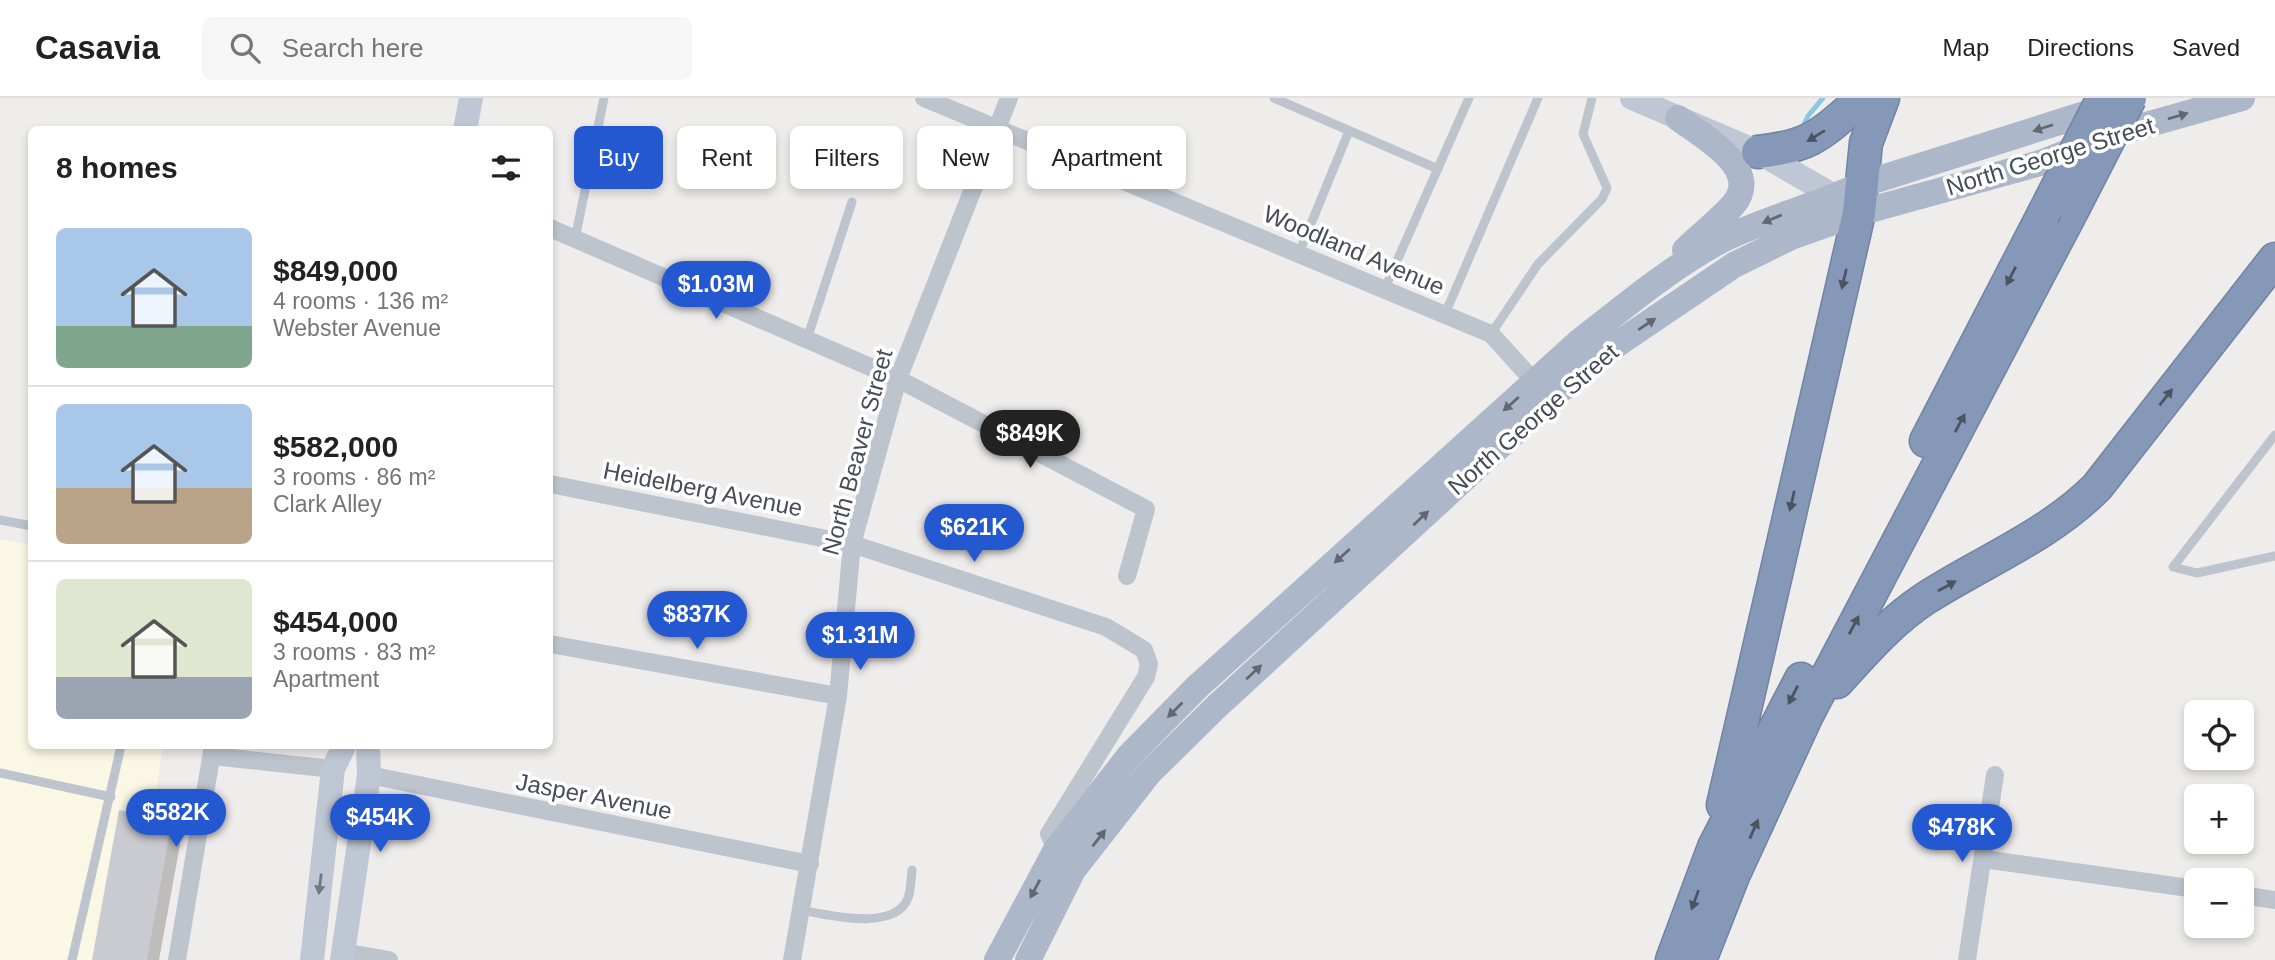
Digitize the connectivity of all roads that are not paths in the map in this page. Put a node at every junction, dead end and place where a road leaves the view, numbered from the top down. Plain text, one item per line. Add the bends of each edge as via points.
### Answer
1 (471, 98) edge
2 (604, 98) edge
3 (924, 98) edge
4 (1009, 98) edge
5 (1274, 98) edge
6 (1469, 98) edge
7 (1538, 98) edge
8 (1592, 98) edge
9 (1632, 98) edge
10 (1863, 98) edge
11 (1883, 98) edge
12 (2103, 98) edge
13 (2132, 98) edge
14 (2242, 98) edge
15 (1678, 118) junction
16 (466, 126) edge
17 (990, 126) edge
18 (998, 126) edge
19 (1349, 131) junction
20 (1013, 136) edge
21 (1758, 152) junction
22 (1438, 169) junction
23 (973, 189) edge
24 (1852, 198) junction
25 (852, 202) dead end
26 (553, 230) edge
27 (575, 239) junction
28 (1299, 253) junction
29 (2275, 259) edge
30 (1385, 288) junction
31 (1639, 295) junction
32 (1445, 314) junction
33 (1492, 334) junction
34 (807, 339) junction
35 (898, 379) junction
36 (1542, 391) junction
37 (2275, 435) edge
38 (553, 485) edge
39 (0, 520) edge
40 (28, 525) edge
41 (852, 544) junction
42 (2275, 555) edge
43 (1127, 576) dead end
44 (553, 645) edge
45 (838, 696) junction
46 (1807, 715) junction
47 (120, 749) edge
48 (343, 749) edge
49 (368, 749) edge
50 (213, 751) edge
51 (333, 769) junction
52 (0, 773) edge
53 (369, 775) junction
54 (1995, 775) dead end
55 (111, 797) junction
56 (1714, 847) junction
57 (1056, 850) junction
58 (1983, 859) junction
59 (810, 864) junction
60 (912, 870) dead end
61 (2184, 887) edge
62 (2254, 897) edge
63 (2275, 900) edge
64 (802, 910) junction
65 (342, 956) edge
66 (72, 960) edge
67 (177, 960) edge
68 (312, 960) edge
69 (389, 960) edge
70 (792, 960) edge
71 (997, 960) edge
72 (1028, 960) edge
73 (1672, 960) edge
74 (1700, 960) edge
75 (1967, 960) edge

1 - 16 main road
2 - 27 lane
3 - 17 street, Woodland Avenue
4 - 18 street, North Beaver Street
5 - 19 lane
6 - 22 lane
7 - 32 lane
8 - 33 lane via 1583,134 1607,188 1602,199 1538,264
9 - 15 main road
10 -> 21 highway via 1807,142
11 - 24 highway
12 -> 56 highway, bridge
13 -> 24 main road, North George Street
46 -> 13 highway, bridge
24 -> 14 main road, North George Street via 2040,163 2113,134
15 - 21 main road
15 - 31 main road via 1726,153 1740,174 1742,189 1734,204
19 - 22 lane
19 - 28 lane
20 - 28 street, Woodland Avenue
21 - 24 main road
22 - 30 lane
23 - 35 street, North Beaver Street
24 -> 31 main road, North George Street via 1781,215 1719,242
36 -> 24 main road, North George Street via 1734,265 1791,237
24 -> 56 highway
25 - 34 lane
26 - 27 street
27 - 34 street
28 - 30 street, Woodland Avenue
46 -> 29 highway via 1893,622 2075,510 2098,487
30 - 32 street, Woodland Avenue
31 - 36 main road, North George Street via 1580,341
32 - 33 street, Woodland Avenue
33 - 36 street, Woodland Avenue
34 - 35 street
35 - 41 street, North Beaver Street
35 - 43 street via 1146,509
36 -> 57 main road, North George Street via 1197,687 1129,757
72 -> 36 main road, North George Street via 1073,870 1149,774
37 - 42 lane via 2173,567 2197,573
38 - 41 street, Heidelberg Avenue
39 - 40 lane
41 - 45 street, North Beaver Street
41 - 57 street, Heidelberg Avenue via 1106,627 1144,650 1149,664 1146,677 1049,834
44 - 45 street
45 - 59 street, North Beaver Street
74 -> 46 highway via 1738,864
47 - 55 lane
48 - 51 main road
49 - 53 main road
50 - 51 street
50 - 67 street
51 -> 68 main road
52 - 55 lane
53 - 59 street, Jasper Avenue
53 - 65 main road
54 - 58 street
55 - 66 lane
56 -> 73 highway
57 -> 71 main road, North George Street
58 - 61 street
58 - 75 street
59 - 64 street, North Beaver Street
60 - 64 lane via 909,897 901,909 884,916 854,920
62 - 63 street
64 - 70 street, North Beaver Street
65 - 69 street

